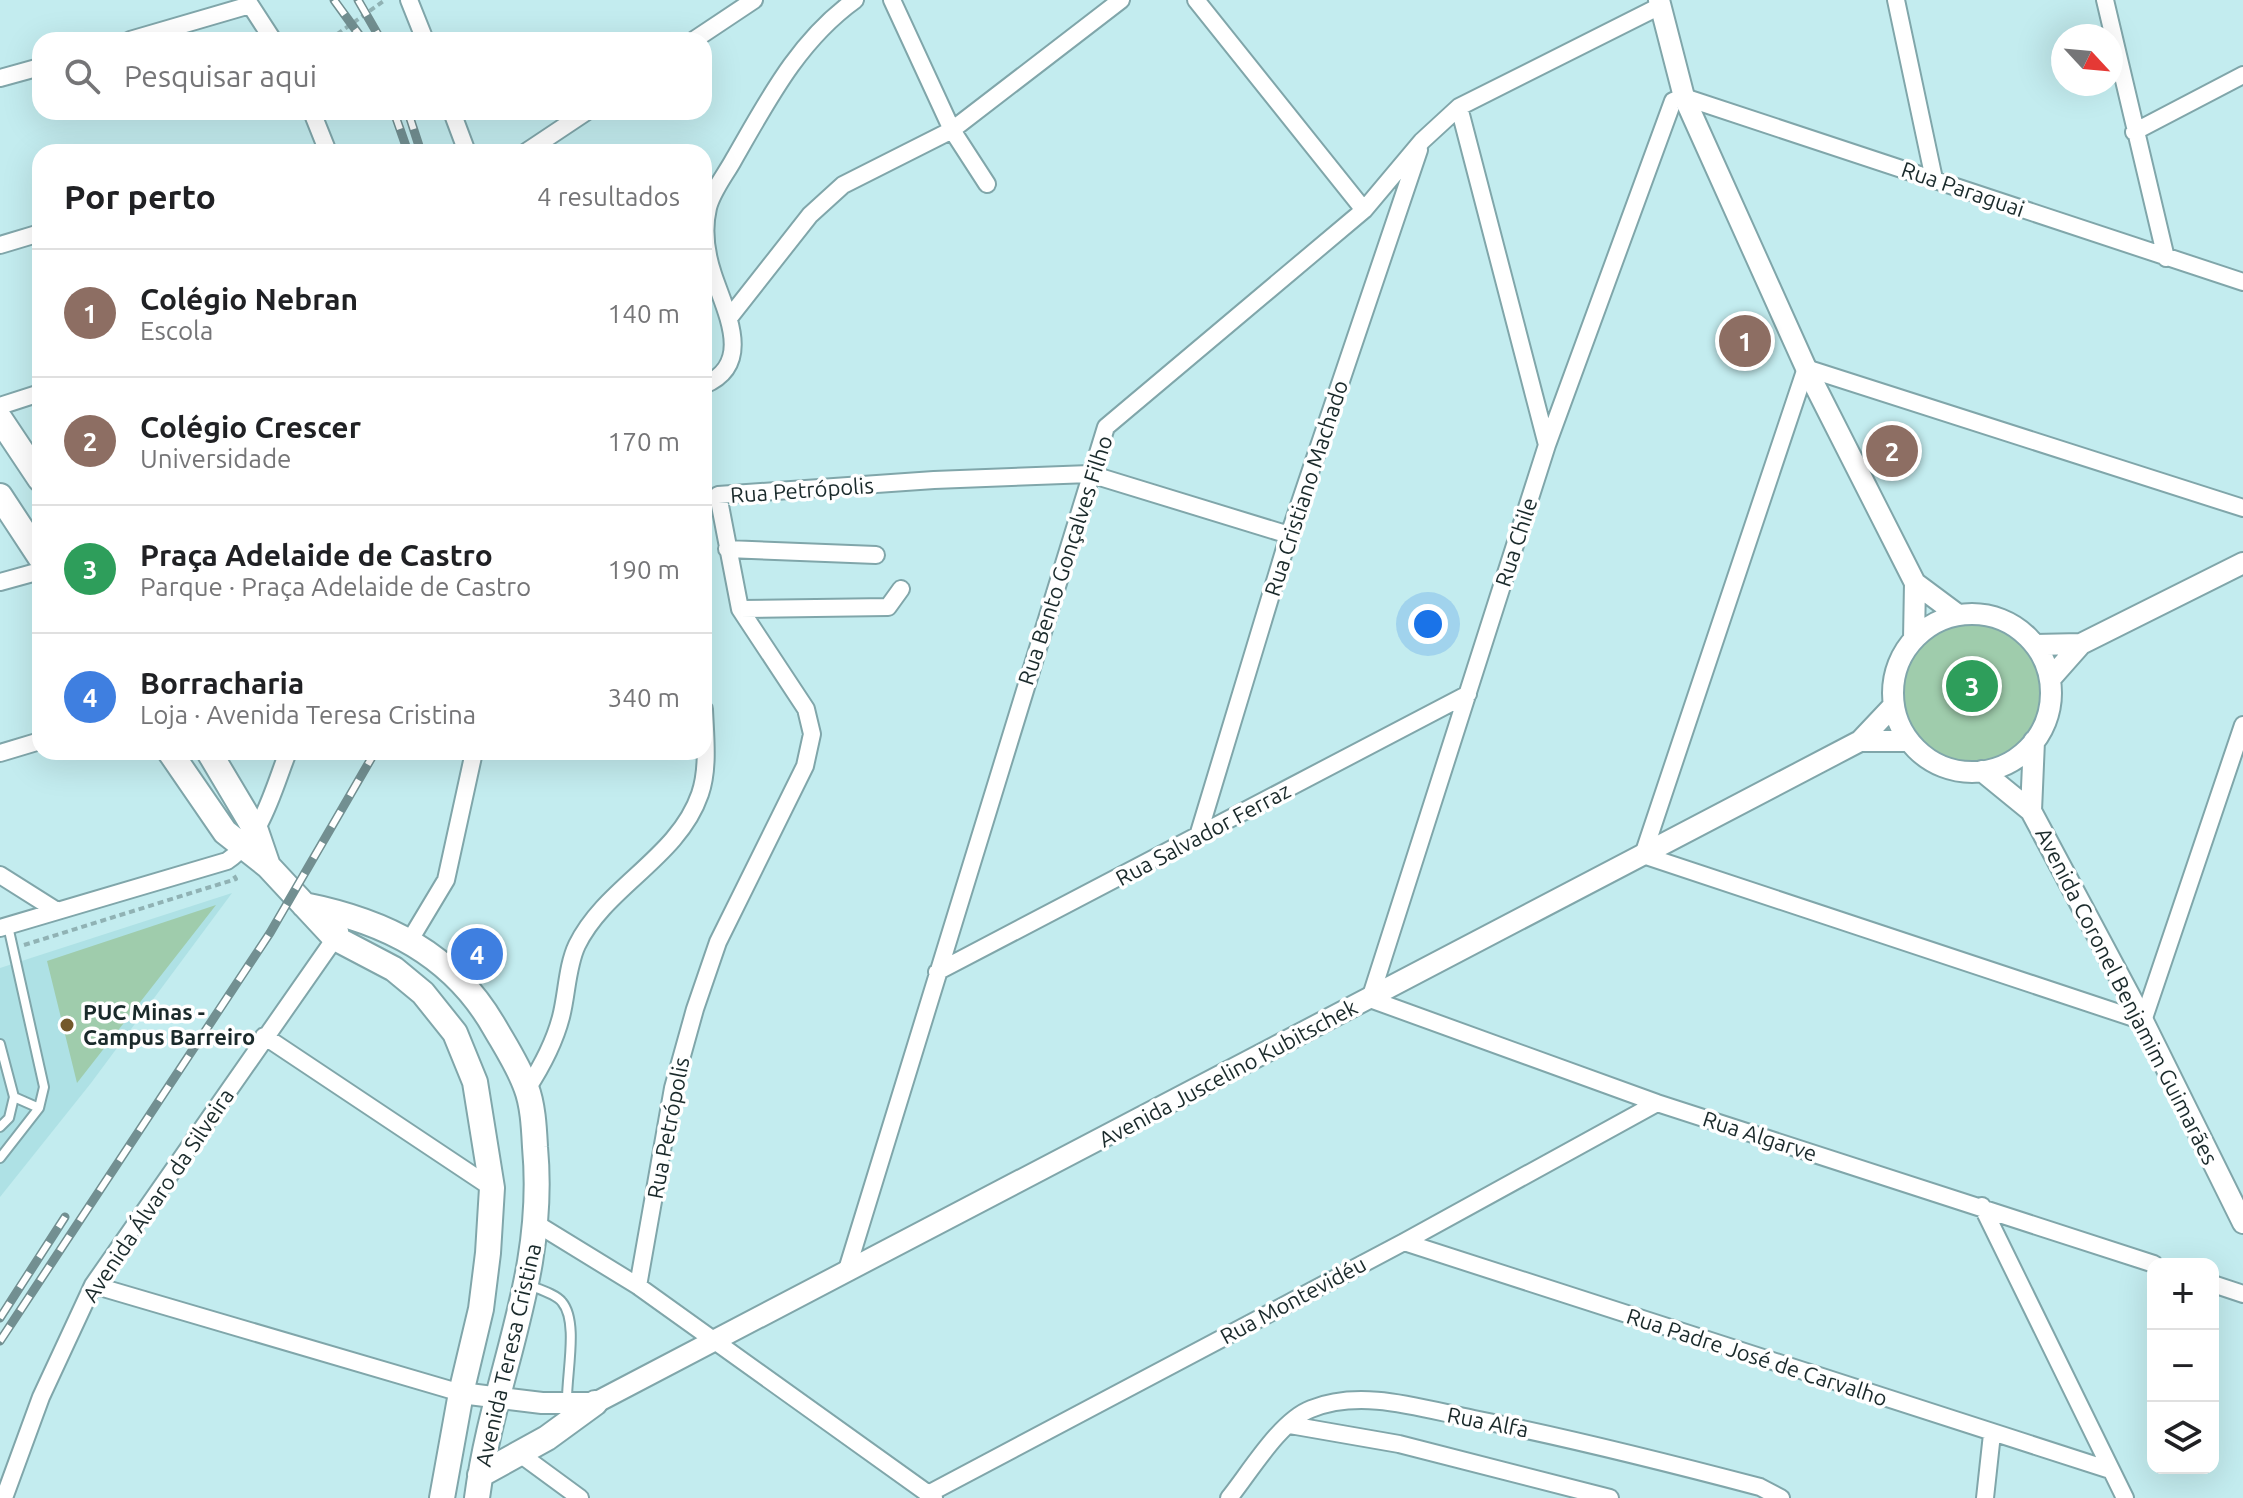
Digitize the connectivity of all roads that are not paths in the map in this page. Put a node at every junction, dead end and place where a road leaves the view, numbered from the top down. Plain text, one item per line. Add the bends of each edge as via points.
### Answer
1 (409, 0) edge
2 (754, 0) edge
3 (855, 0) edge
4 (892, 0) edge
5 (1121, 0) edge
6 (1196, 0) edge
7 (1896, 0) edge
8 (2105, 0) edge
9 (249, 2) edge
10 (1659, 3) edge
11 (155, 32) edge
12 (268, 32) edge
13 (422, 32) edge
14 (706, 32) edge
15 (32, 69) edge
16 (2243, 75) edge
17 (0, 78) edge
18 (1684, 97) junction
19 (1459, 107) junction
20 (315, 120) edge
21 (455, 120) edge
22 (574, 120) edge
23 (952, 130) junction
24 (2134, 132) junction
25 (1422, 141) junction
26 (323, 144) edge
27 (464, 144) edge
28 (538, 144) edge
29 (1934, 179) junction
30 (987, 184) dead end
31 (712, 198) edge
32 (1364, 210) junction
33 (32, 235) edge
34 (0, 245) edge
35 (2166, 258) junction
36 (712, 271) edge
37 (2243, 282) edge
38 (729, 318) junction
39 (1806, 368) junction
40 (712, 380) edge
41 (32, 396) edge
42 (0, 406) edge
43 (0, 419) edge
44 (1547, 445) junction
45 (32, 467) edge
46 (1090, 474) junction
47 (0, 496) edge
48 (2243, 508) edge
49 (1289, 535) junction
50 (32, 545) edge
51 (727, 549) junction
52 (876, 555) dead end
53 (2243, 563) edge
54 (32, 573) edge
55 (0, 582) edge
56 (1915, 583) junction
57 (901, 589) dead end
58 (740, 609) junction
59 (1958, 615) junction
60 (1914, 639) junction
61 (2081, 644) junction
62 (2035, 645) junction
63 (2050, 679) junction
64 (1468, 694) junction
65 (1894, 705) junction
66 (2243, 725) edge
67 (1860, 741) junction
68 (1909, 741) junction
69 (2034, 741) junction
70 (32, 743) edge
71 (0, 753) edge
72 (176, 760) edge
73 (213, 760) edge
74 (285, 760) edge
75 (472, 760) edge
76 (705, 760) edge
77 (1982, 771) junction
78 (2031, 811) junction
79 (1198, 836) junction
80 (250, 840) junction
81 (1643, 855) junction
82 (0, 875) edge
83 (304, 905) junction
84 (57, 911) junction
85 (351, 914) junction
86 (4, 927) edge
87 (335, 938) junction
88 (410, 940) junction
89 (937, 972) junction
90 (1370, 999) junction
91 (2143, 1021) junction
92 (264, 1036) junction
93 (0, 1044) edge
94 (527, 1089) junction
95 (14, 1097) junction
96 (1657, 1103) junction
97 (39, 1108) junction
98 (0, 1127) edge
99 (0, 1158) edge
100 (492, 1188) junction
101 (1982, 1206) junction
102 (2243, 1223) edge
103 (537, 1224) junction
104 (1404, 1242) junction
105 (2147, 1262) edge
106 (846, 1273) junction
107 (93, 1285) junction
108 (527, 1285) junction
109 (638, 1286) junction
110 (2219, 1286) edge
111 (2243, 1294) edge
112 (714, 1343) junction
113 (461, 1393) junction
114 (500, 1399) junction
115 (567, 1403) junction
116 (595, 1403) junction
117 (1290, 1425) junction
118 (1992, 1434) junction
119 (520, 1454) junction
120 (2110, 1470) junction
121 (479, 1486) edge
122 (931, 1496) edge
123 (4, 1498) edge
124 (442, 1498) edge
125 (580, 1498) edge
126 (1229, 1498) edge
127 (1610, 1498) edge
128 (1781, 1498) edge
129 (1985, 1498) edge
130 (2125, 1498) edge

1 - 13 street
2 - 14 street
3 - 31 street via 815,33 783,74
4 - 23 street
5 - 23 street
6 - 32 street
7 - 29 street
8 - 24 street
9 - 11 street
9 - 12 street
10 - 18 street
10 - 19 street, Rua Bento Gonçalves Filho
15 - 17 street
16 - 24 street
18 - 29 street, Rua Paraguai
18 - 39 street
18 - 44 street, Rua Chile via 1668,107
19 - 25 street, Rua Bento Gonçalves Filho
19 - 44 street
20 - 26 street
21 - 27 street
22 - 28 street
23 - 30 street
23 - 38 street via 843,185 810,215
24 - 35 street
25 - 32 street, Rua Bento Gonçalves Filho
25 - 49 street, Rua Cristiano Machado
29 - 35 street, Rua Paraguai
32 - 46 street, Rua Bento Gonçalves Filho via 1106,427
33 - 34 street
35 - 37 street, Rua Paraguai
36 - 38 street
38 - 40 street via 733,359
39 - 48 street
39 - 56 street
39 - 81 street
41 - 42 street
43 - 45 main road
44 - 64 street, Rua Chile
46 - 49 street, Rua Petrópolis
46 - 51 street, Rua Petrópolis via 718,495
46 - 89 street, Rua Bento Gonçalves Filho
47 - 50 main road
49 - 79 street, Rua Cristiano Machado
51 - 52 street
51 - 58 street, Rua Petrópolis
53 - 61 street
54 - 55 street
56 - 59 street
56 - 60 street
57 - 58 street via 888,607
58 - 109 street, Rua Petrópolis via 806,709 812,734 805,766 718,942 695,1009 673,1088
59 - 60 street via 1934,623
59 - 62 street via 2001,619
60 - 65 street via 1900,659
61 - 62 street
61 - 63 street
62 - 63 street
63 - 69 street via 2045,722
64 - 79 street, Rua Salvador Ferraz
64 - 90 street, Rua Chile
65 - 67 street, Avenida Juscelino Kubitschek
65 - 68 street
66 - 91 street
67 - 68 street, Avenida Juscelino Kubitschek
67 - 81 street, Avenida Juscelino Kubitschek
68 - 77 street via 1942,766
69 - 77 street via 2011,761
69 - 78 street, Avenida Coronel Benjamim Guimarães
70 - 71 street
72 - 80 main road via 225,832
73 - 80 main road
74 - 80 street
75 - 88 street via 446,880
76 - 94 street via 700,794 685,825 597,911 575,949 549,1055
77 - 78 street, Avenida Coronel Benjamim Guimarães
78 - 91 street, Avenida Coronel Benjamim Guimarães
79 - 89 street, Rua Salvador Ferraz
80 - 83 main road
80 - 84 street via 227,861
81 - 90 street, Avenida Juscelino Kubitschek
81 - 91 street
82 - 84 street
83 - 85 main road, Avenida Teresa Cristina
83 - 87 main road, Avenida Teresa Cristina
84 - 86 street
85 - 87 street, Avenida Álvaro da Silveira
85 - 88 main road, Avenida Teresa Cristina
86 - 97 lane via 44,1087
87 - 92 street, Avenida Álvaro da Silveira
87 - 100 main road, Avenida Teresa Cristina via 404,977 455,1033 475,1082
88 - 94 main road, Avenida Teresa Cristina via 451,969 481,1003
89 - 106 street, Rua Bento Gonçalves Filho
90 - 96 street, Rua Algarve
90 - 106 street, Avenida Juscelino Kubitschek
91 - 102 street, Avenida Coronel Benjamim Guimarães
92 - 100 street
92 - 107 street, Avenida Álvaro da Silveira
93 - 95 lane
94 - 103 main road, Avenida Teresa Cristina via 538,1179
95 - 97 lane
95 - 98 lane via 9,1118
96 - 101 street, Rua Algarve
96 - 104 street, Rua Montevidéu
97 - 99 lane
100 - 113 main road, Avenida Teresa Cristina via 481,1309
101 - 105 street, Rua Algarve
101 - 120 street
103 - 108 main road, Avenida Teresa Cristina
103 - 109 street
104 - 118 street, Rua Padre José de Carvalho
104 - 122 street, Rua Montevidéu
106 - 112 street, Avenida Juscelino Kubitschek
107 - 113 street
107 - 123 street, Avenida Álvaro da Silveira via 41,1397
108 - 114 main road, Avenida Teresa Cristina
108 - 115 lane via 561,1299 572,1319
109 - 112 street
110 - 111 street
112 - 116 street, Avenida Juscelino Kubitschek
112 - 122 street
113 - 114 street
113 - 124 main road, Avenida Teresa Cristina
114 - 115 street
114 - 121 main road, Avenida Teresa Cristina
115 - 116 street
116 - 119 main road
117 - 126 street, Rua Alfa
117 - 127 street via 1399,1444
117 - 128 street, Rua Alfa via 1309,1409 1346,1399 1390,1403 1576,1439 1760,1487
118 - 120 street, Rua Padre José de Carvalho
118 - 129 street
119 - 121 main road
119 - 125 street
120 - 130 street

